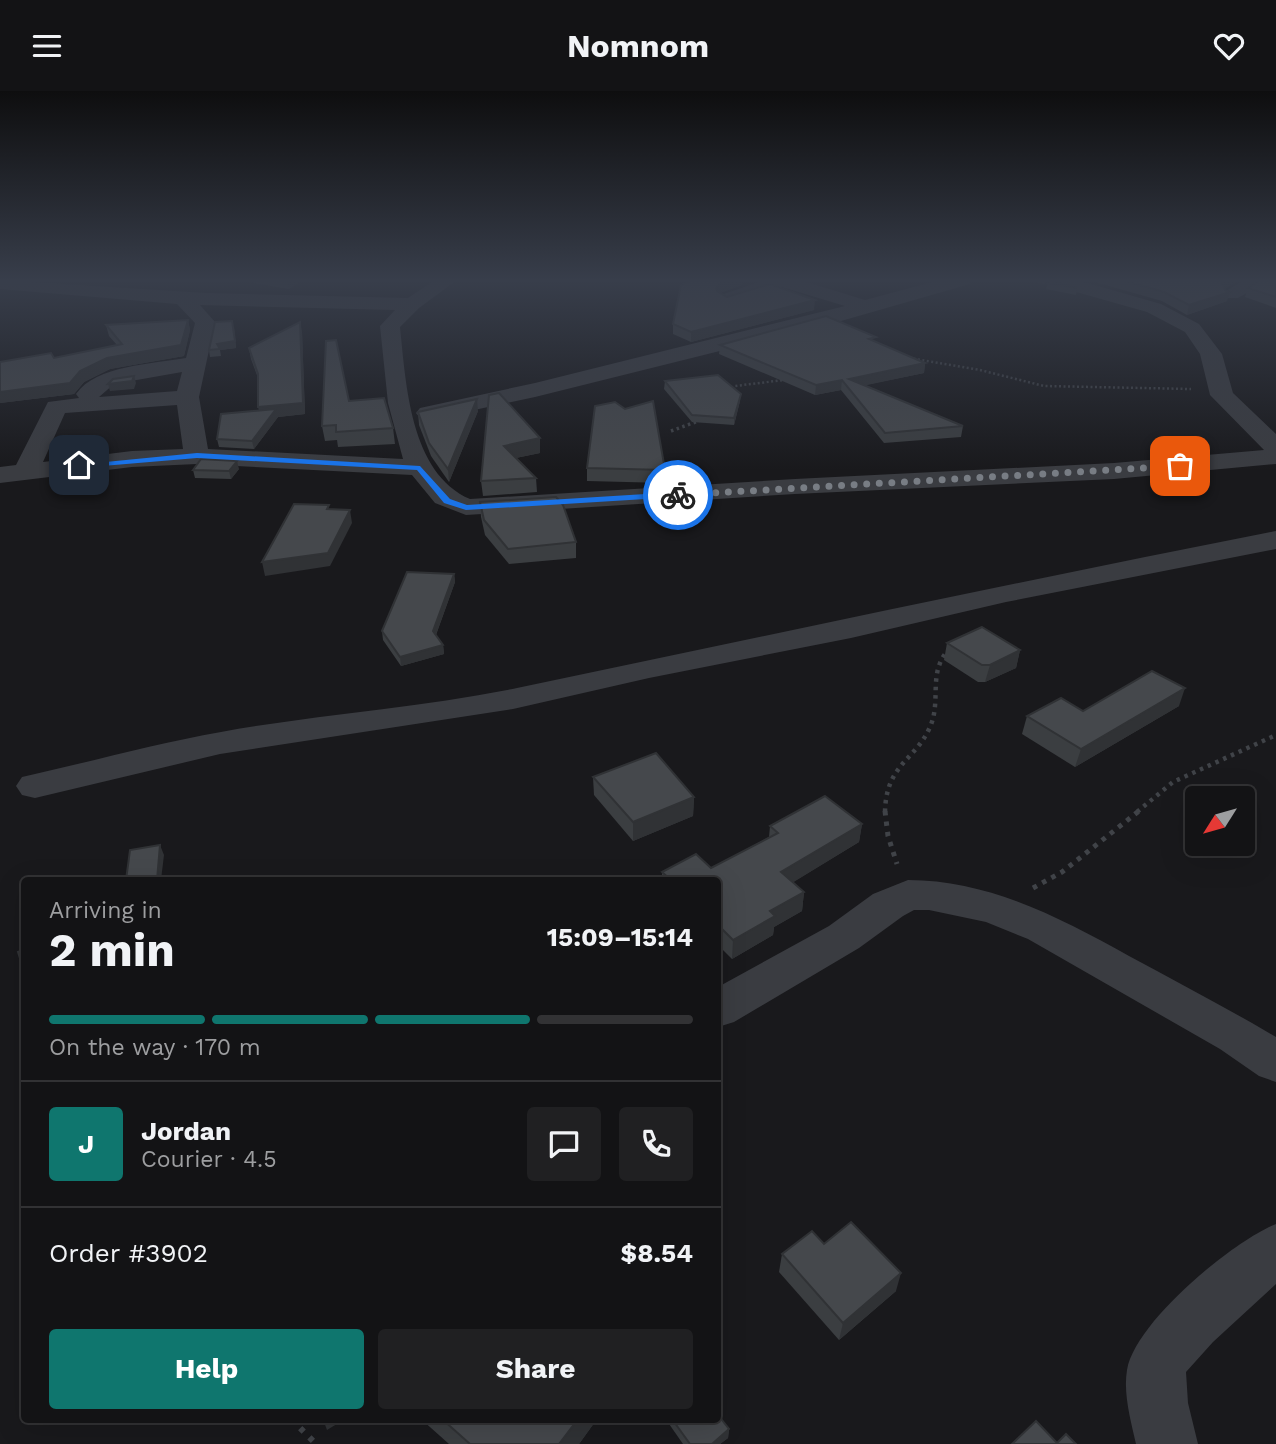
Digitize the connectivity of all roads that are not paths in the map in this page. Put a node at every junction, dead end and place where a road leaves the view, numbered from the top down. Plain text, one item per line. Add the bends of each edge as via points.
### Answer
1 (199, 343) edge
2 (392, 343) edge
3 (728, 343) edge
4 (1203, 343) edge
5 (194, 363) junction
6 (187, 397) junction
7 (77, 404) junction
8 (401, 419) junction
9 (1276, 449) edge
10 (197, 456) junction
11 (1276, 456) edge
12 (420, 468) junction
13 (26, 472) junction
14 (0, 475) edge
15 (1276, 540) edge
16 (35, 786) dead end
17 (721, 1007) edge
18 (1276, 1062) edge
19 (1276, 1250) edge
20 (1167, 1444) edge

1 - 5 street
2 - 8 street
3 - 8 street
4 - 9 street via 1211,354 1222,395
5 - 6 street
5 - 7 street via 107,379
6 - 7 street
6 - 10 street
7 - 13 street via 54,409
8 - 12 street
10 - 12 street
10 - 13 street
11 - 12 street via 1023,477 466,507 447,501
13 - 14 street
15 - 16 street via 513,699 220,743
17 - 18 street via 844,937 888,905 908,895 929,895 994,908 1043,928
19 - 20 street via 1175,1340 1157,1363 1158,1402

